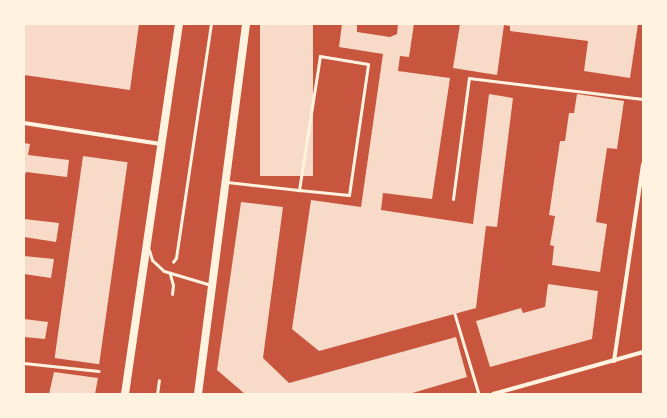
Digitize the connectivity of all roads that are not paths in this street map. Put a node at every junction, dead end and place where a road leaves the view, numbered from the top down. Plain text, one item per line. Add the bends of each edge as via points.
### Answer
1 (179, 24) edge
2 (246, 24) edge
3 (643, 99) edge
4 (24, 123) edge
5 (162, 144) junction
6 (643, 164) edge
7 (225, 181) junction
8 (299, 190) junction
9 (453, 200) dead end
10 (147, 244) junction
11 (170, 274) junction
12 (212, 285) junction
13 (172, 294) dead end
14 (643, 352) edge
15 (614, 361) junction
16 (159, 380) dead end
17 (125, 394) edge
18 (157, 394) edge
19 (198, 394) edge
20 (493, 394) edge

1 - 5 main road
2 - 7 main road
3 - 9 lane via 468,78
4 - 5 street
5 - 10 main road
6 - 15 street
7 - 8 lane
7 - 12 main road
8 - 8 lane via 349,195 368,64 320,56
10 - 11 lane via 152,260
10 - 17 main road
11 - 12 lane
11 - 13 lane
12 - 19 main road
14 - 15 street
15 - 20 street
16 - 18 lane

